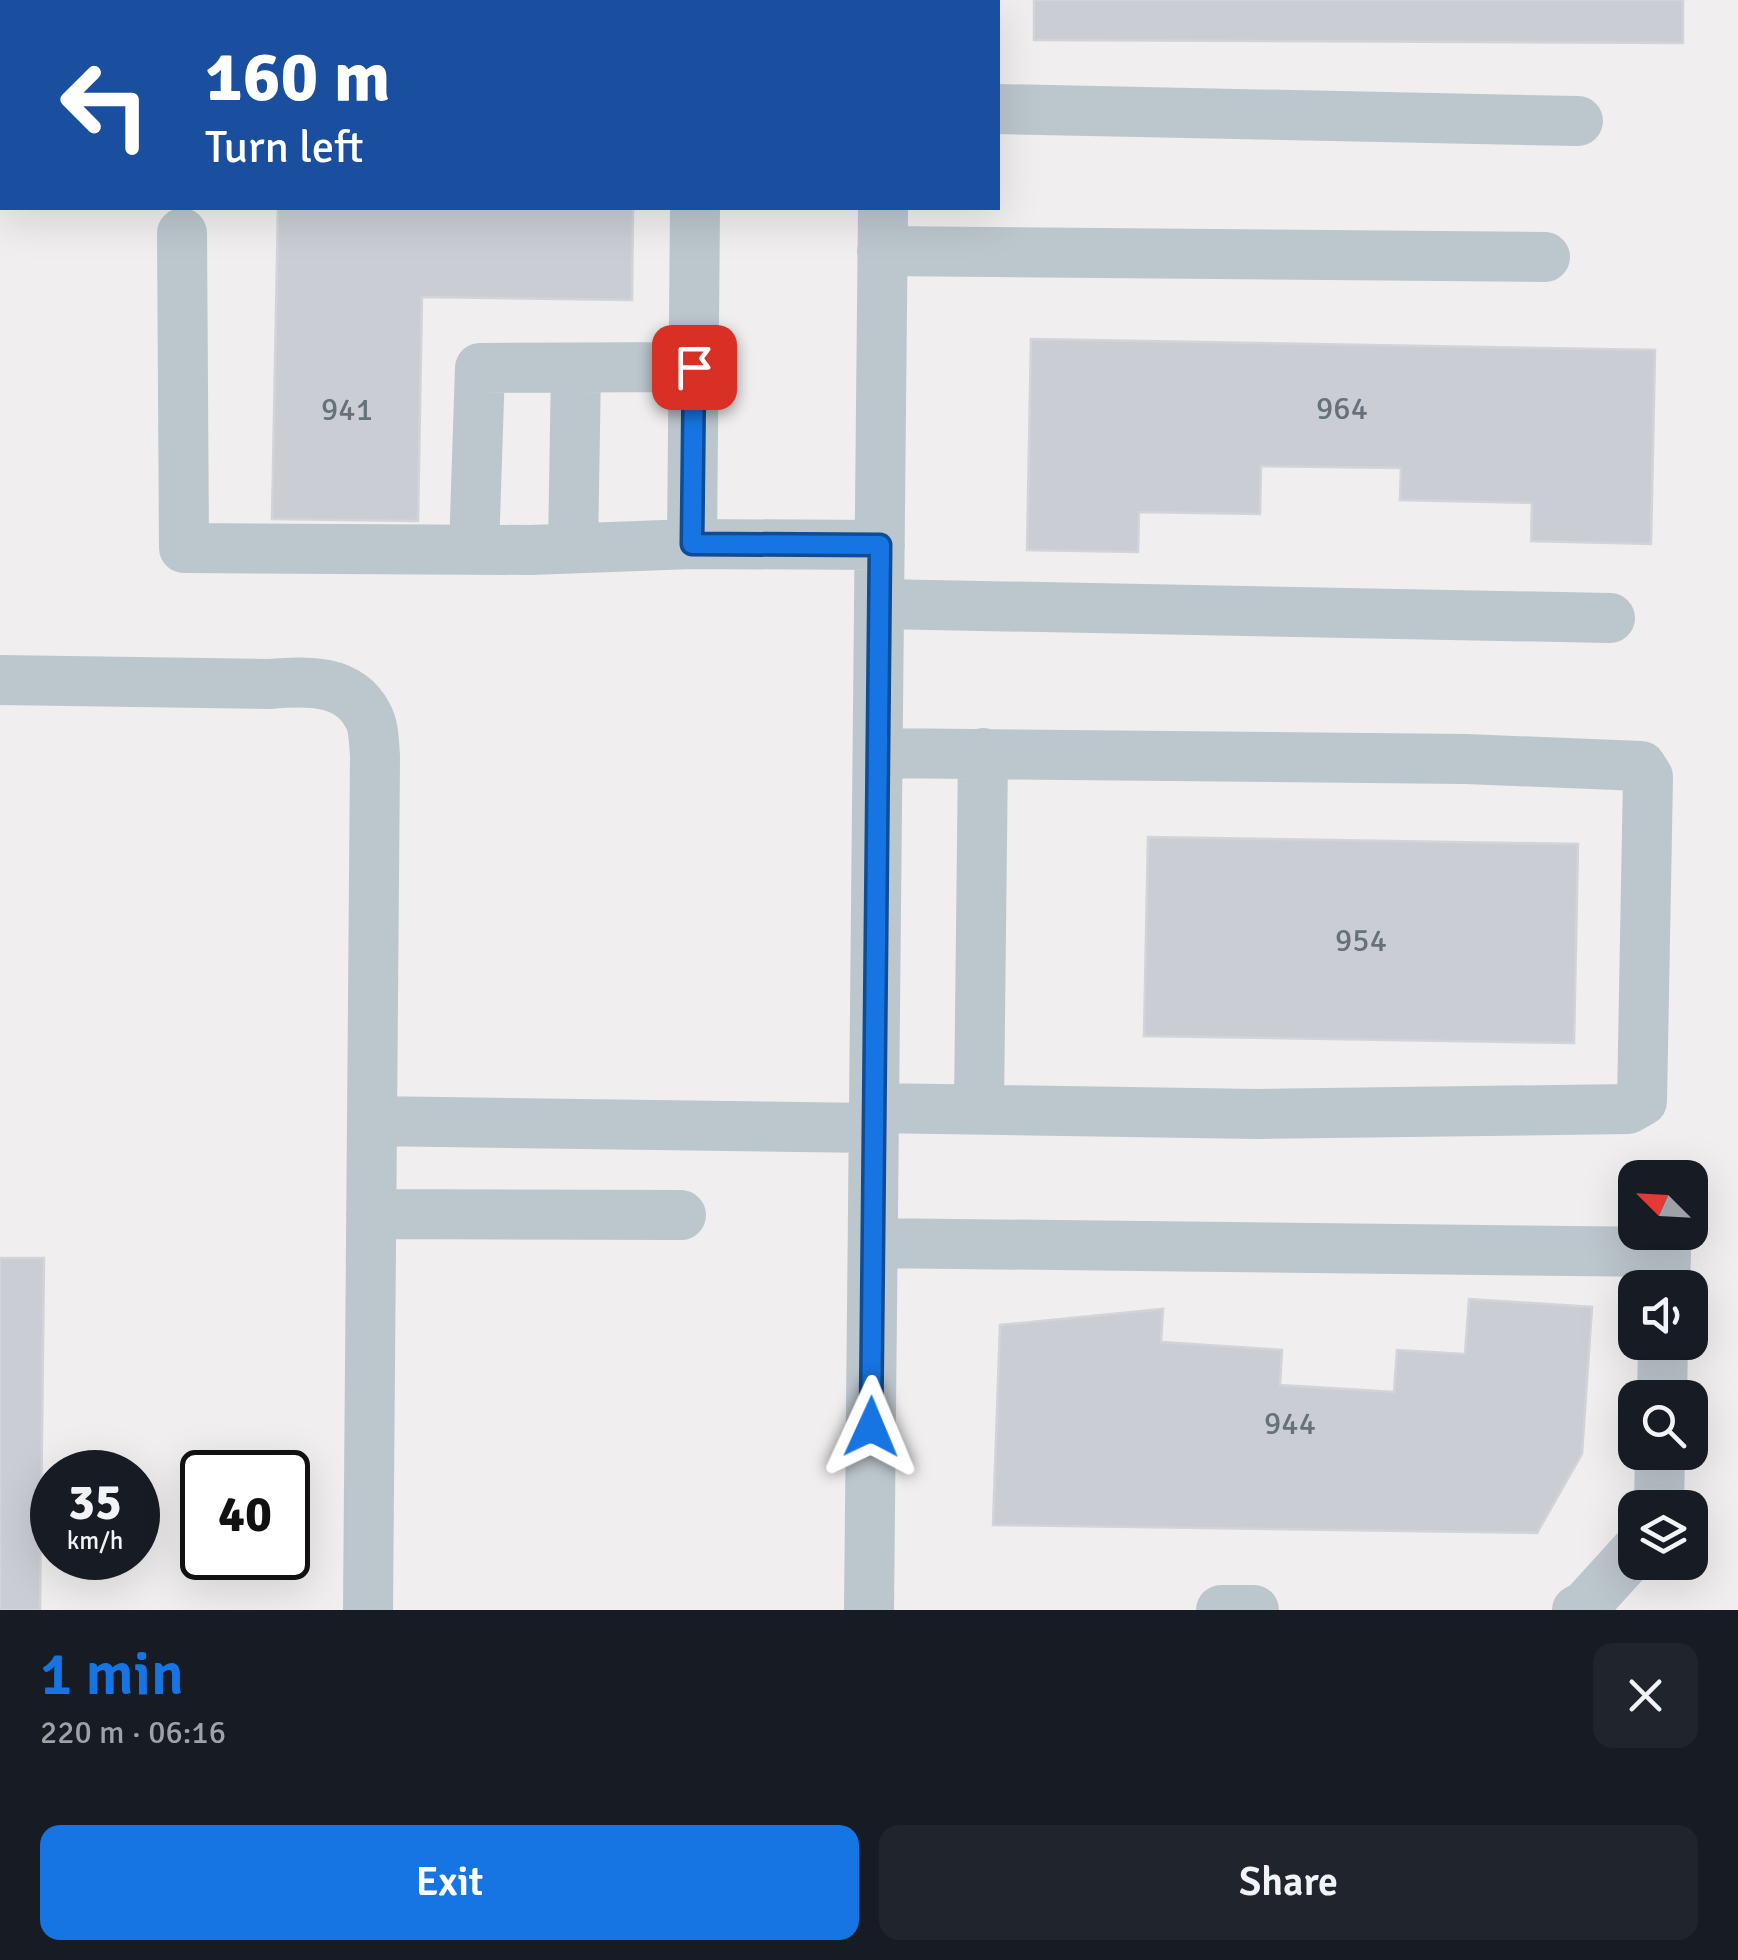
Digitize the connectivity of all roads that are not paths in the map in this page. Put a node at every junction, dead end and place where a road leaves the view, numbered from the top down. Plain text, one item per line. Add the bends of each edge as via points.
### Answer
1 (1000, 109) edge
2 (1578, 121) dead end
3 (696, 210) edge
4 (882, 229) edge
5 (182, 233) dead end
6 (1546, 257) dead end
7 (694, 367) junction
8 (576, 368) junction
9 (692, 544) junction
10 (880, 545) junction
11 (574, 548) junction
12 (474, 550) junction
13 (880, 604) junction
14 (1610, 618) dead end
15 (0, 680) edge
16 (880, 754) junction
17 (982, 754) junction
18 (979, 1107) junction
19 (874, 1118) junction
20 (372, 1122) junction
21 (371, 1214) junction
22 (681, 1215) dead end
23 (873, 1243) junction
24 (1666, 1270) edge
25 (1618, 1570) edge
26 (368, 1610) edge
27 (869, 1610) edge
28 (1222, 1610) edge
29 (1254, 1610) edge
30 (1576, 1610) edge

1 - 2 street
3 - 7 street
4 - 6 street
4 - 10 street
5 - 12 street via 184,548
7 - 8 street
7 - 9 street
8 - 11 street
8 - 12 street via 480,368
9 - 10 street
9 - 11 street
10 - 13 street
11 - 12 street
13 - 14 street
13 - 16 street
15 - 20 street via 310,680 348,692 369,717 375,756
16 - 17 street
16 - 19 street
17 - 18 street
17 - 18 street via 1466,759 1641,766 1648,778 1642,1101 1628,1109 1257,1114
18 - 19 street
19 - 20 street
19 - 23 street
20 - 21 street
21 - 22 street
21 - 26 street
23 - 24 street via 1666,1252
23 - 27 street
25 - 30 street
28 - 29 street

